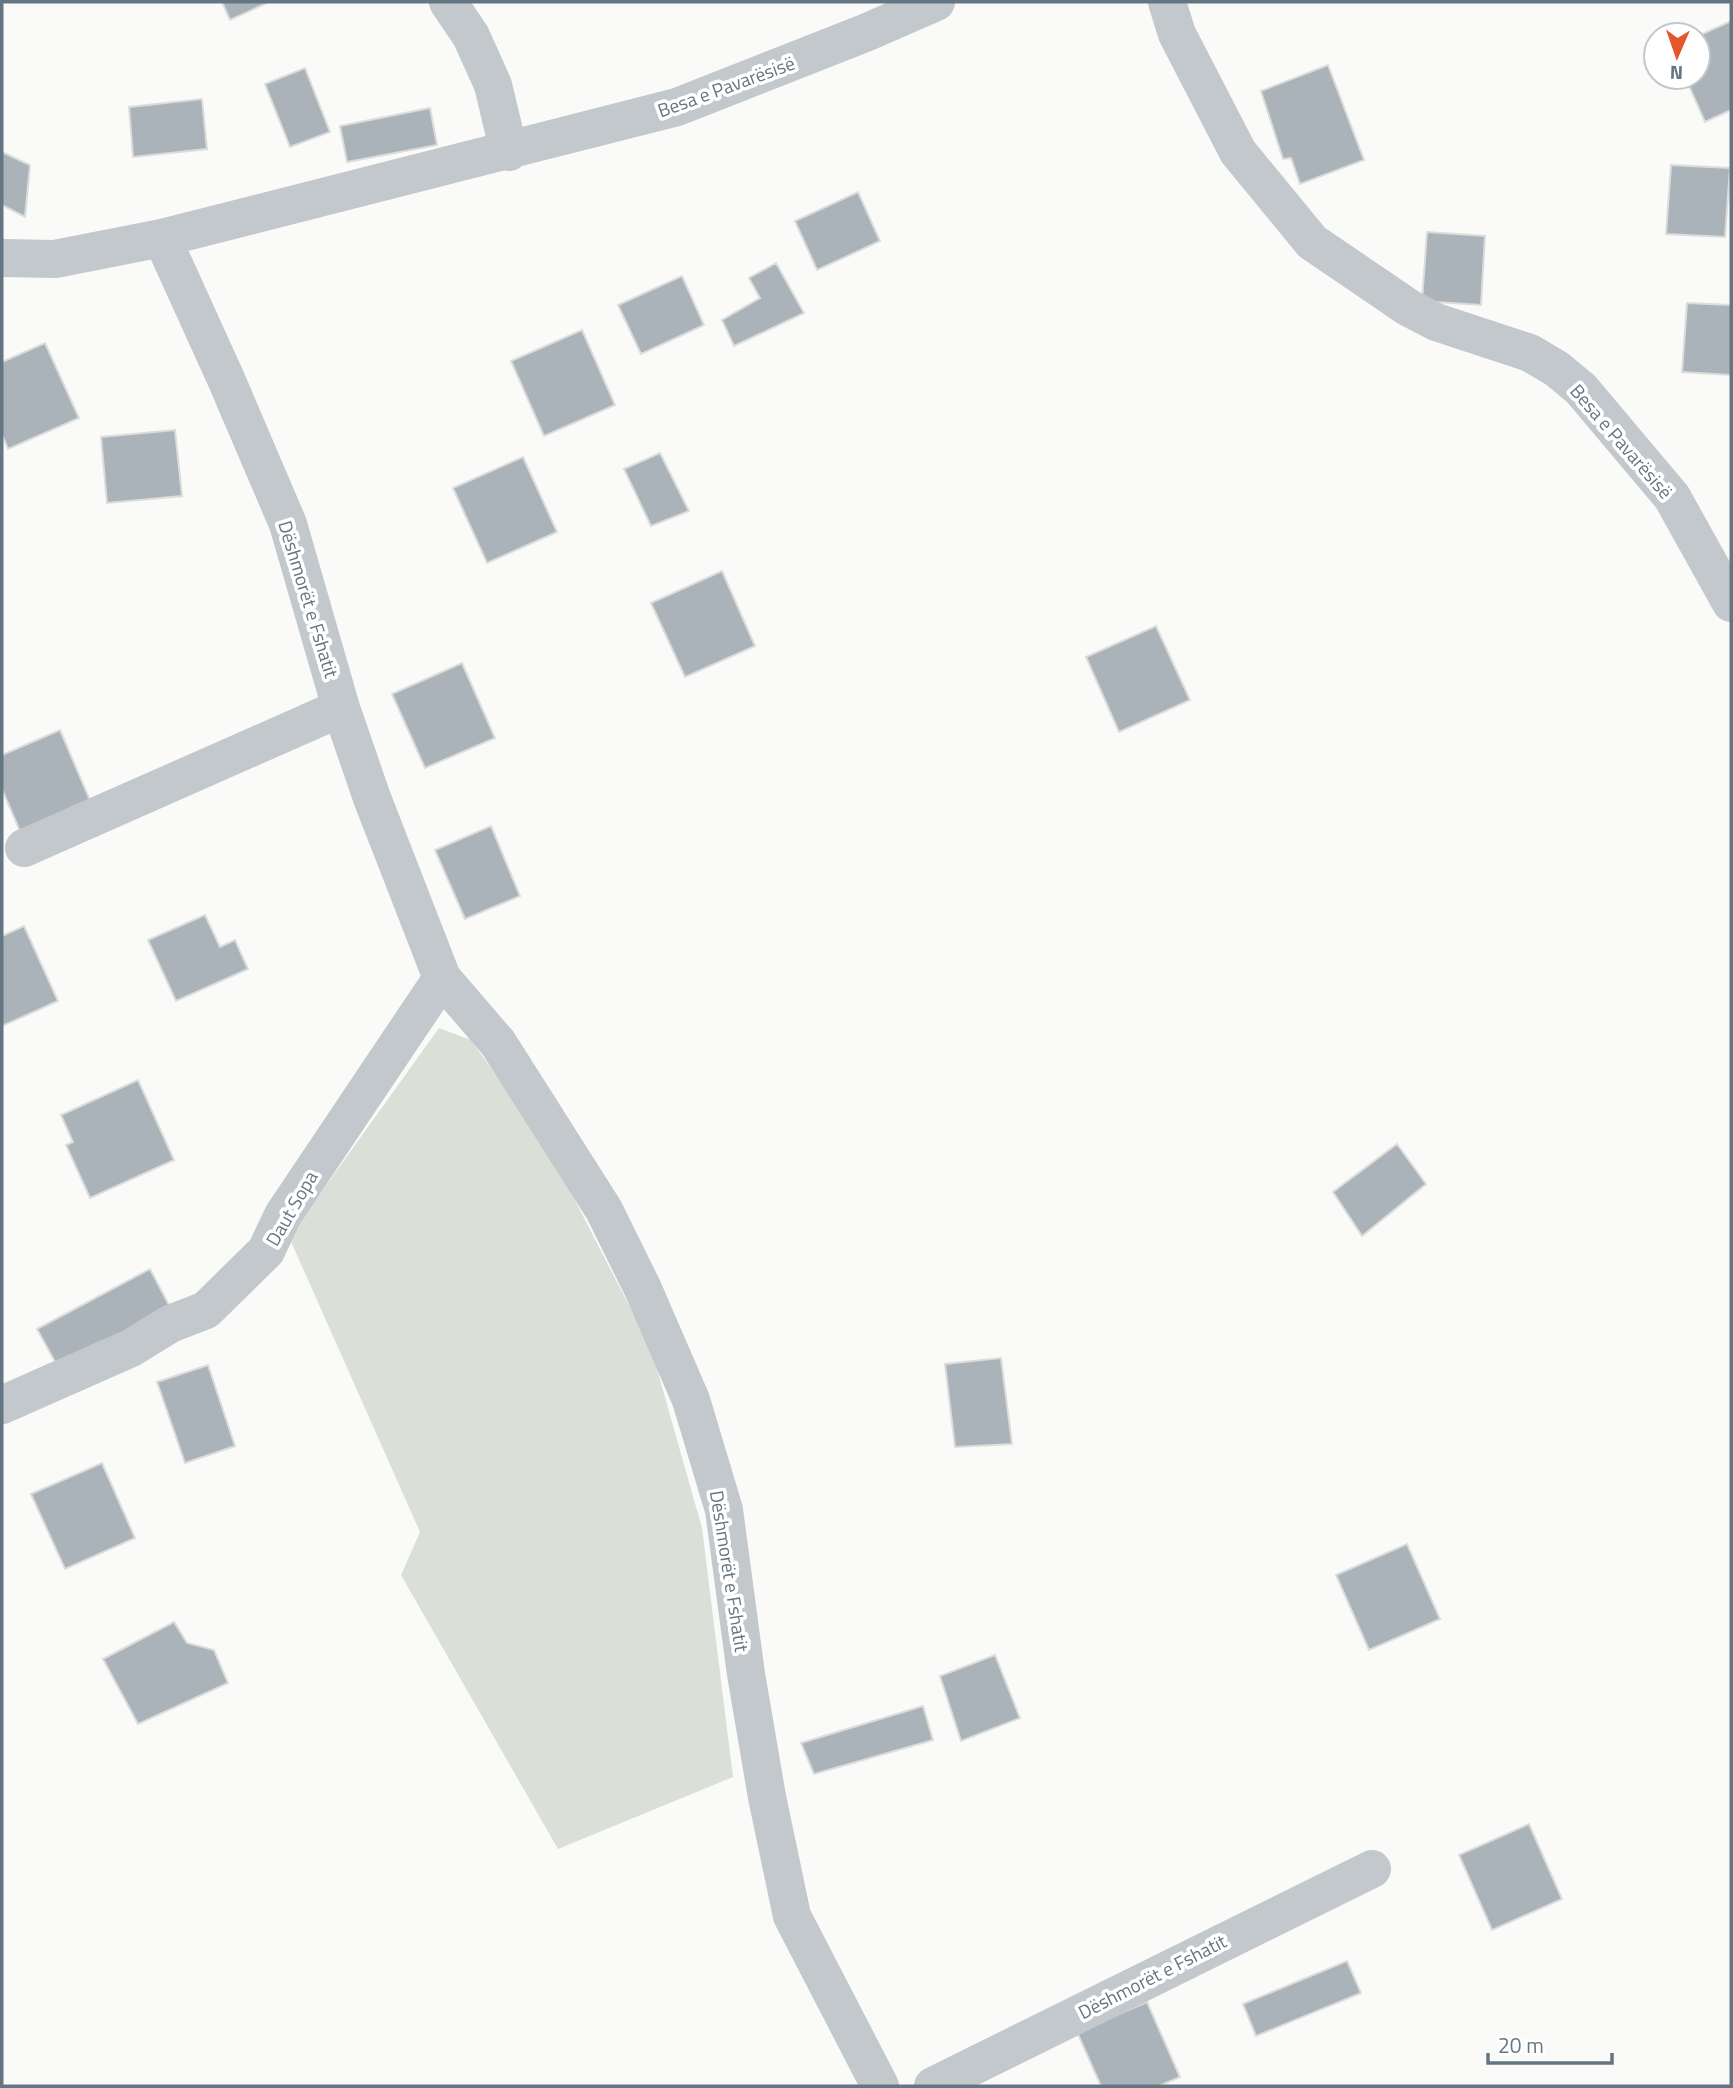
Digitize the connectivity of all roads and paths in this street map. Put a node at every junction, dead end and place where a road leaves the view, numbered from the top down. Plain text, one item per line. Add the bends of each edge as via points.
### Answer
1 (448, 2) edge
2 (936, 2) edge
3 (1167, 2) edge
4 (509, 152) junction
5 (162, 239) junction
6 (2, 258) edge
7 (1731, 603) edge
8 (341, 708) junction
9 (24, 848) dead end
10 (442, 978) junction
11 (2, 1405) edge
12 (1372, 1868) dead end
13 (880, 2086) edge
14 (933, 2086) edge

1 - 4 street via 471,36 493,85
2 - 4 street, Besa e Pavarësisë via 677,107
3 - 7 street, Besa e Pavarësisë via 1177,34 1238,152 1312,242 1409,308 1436,322 1530,353 1581,389 1672,497
4 - 5 street, Besa e Pavarësisë
5 - 6 street via 55,259
5 - 8 street, Dëshmorët e Fshatit via 288,524
8 - 9 street
8 - 10 street, Dëshmorët e Fshatit
10 - 11 street, Daut Sopa via 283,1215 266,1251 231,1286 206,1310
10 - 13 street, Dëshmorët e Fshatit via 498,1043 604,1210 691,1400 724,1510 750,1701 792,1916
12 - 14 street, Dëshmorët e Fshatit

